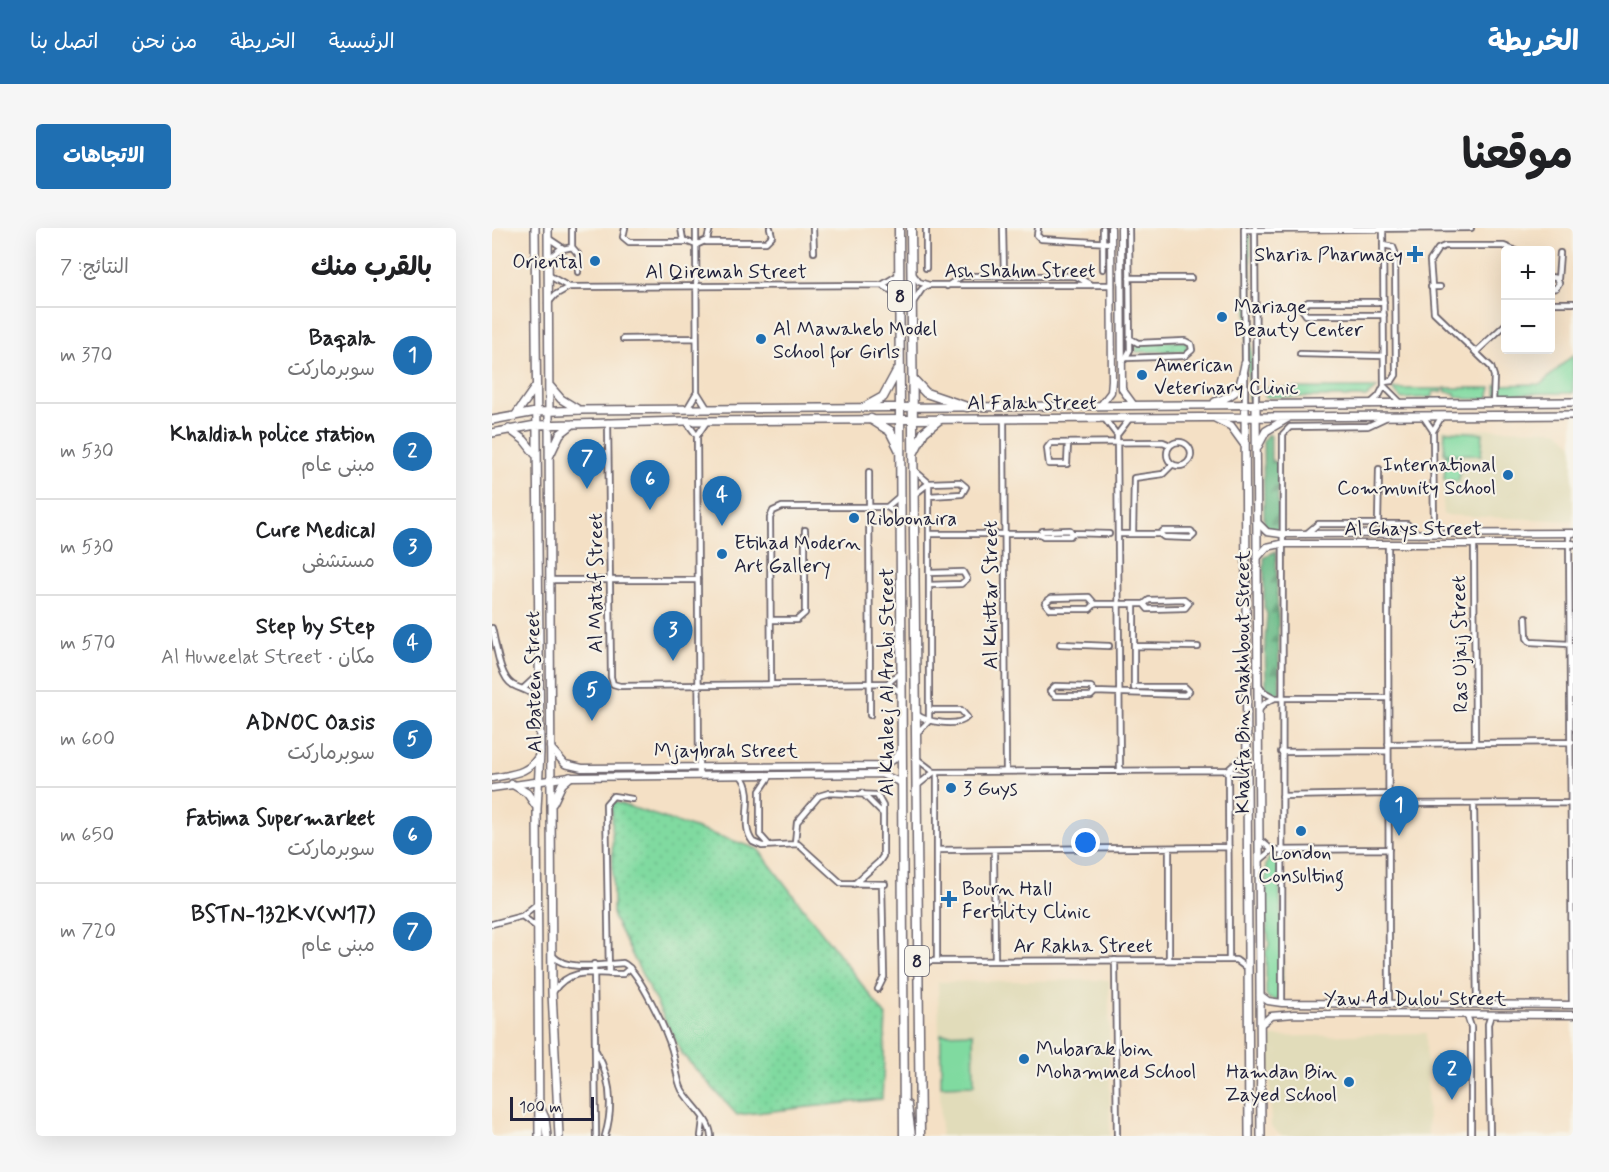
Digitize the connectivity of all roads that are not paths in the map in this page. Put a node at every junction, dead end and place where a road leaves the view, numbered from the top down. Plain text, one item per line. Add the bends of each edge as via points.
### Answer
1 (536, 228) edge
2 (548, 228) edge
3 (572, 228) edge
4 (625, 228) edge
5 (681, 228) edge
6 (696, 228) edge
7 (710, 228) edge
8 (770, 228) edge
9 (813, 228) edge
10 (899, 228) edge
11 (911, 228) edge
12 (926, 228) edge
13 (1003, 228) edge
14 (1038, 228) edge
15 (1103, 228) edge
16 (1121, 228) edge
17 (1129, 228) edge
18 (1471, 228) edge
19 (1111, 229) edge
20 (1244, 229) edge
21 (1255, 229) edge
22 (1383, 229) edge
23 (548, 238) junction
24 (685, 242) junction
25 (706, 242) junction
26 (1103, 243) junction
27 (1111, 243) junction
28 (696, 245) junction
29 (1383, 245) junction
30 (1501, 246) edge
31 (563, 248) junction
32 (572, 248) junction
33 (1121, 250) junction
34 (1129, 250) junction
35 (814, 252) dead end
36 (1560, 253) dead end
37 (548, 259) junction
38 (926, 268) dead end
39 (1103, 269) dead end
40 (578, 272) dead end
41 (912, 273) junction
42 (900, 274) junction
43 (548, 275) junction
44 (1004, 276) junction
45 (958, 277) junction
46 (1129, 278) junction
47 (1191, 278) dead end
48 (1555, 279) edge
49 (1558, 279) junction
50 (1082, 282) junction
51 (882, 285) junction
52 (928, 285) junction
53 (1112, 285) junction
54 (947, 286) junction
55 (958, 286) junction
56 (569, 287) junction
57 (696, 287) junction
58 (1431, 287) junction
59 (1440, 287) dead end
60 (1555, 288) edge
61 (1236, 293) dead end
62 (1245, 293) junction
63 (900, 296) junction
64 (1383, 302) junction
65 (548, 303) junction
66 (912, 303) junction
67 (1555, 303) edge
68 (1573, 303) edge
69 (1384, 315) junction
70 (1501, 329) edge
71 (696, 338) junction
72 (1130, 338) junction
73 (623, 339) dead end
74 (1476, 352) junction
75 (1300, 354) dead end
76 (1384, 356) junction
77 (1124, 361) junction
78 (899, 364) junction
79 (1245, 364) junction
80 (912, 378) junction
81 (537, 383) junction
82 (1384, 384) junction
83 (549, 385) junction
84 (697, 392) junction
85 (1493, 402) junction
86 (1573, 402) edge
87 (1401, 403) junction
88 (1133, 404) junction
89 (1212, 404) junction
90 (1370, 404) junction
91 (1101, 405) junction
92 (1245, 405) junction
93 (1256, 405) junction
94 (900, 406) junction
95 (912, 406) junction
96 (865, 407) junction
97 (967, 407) junction
98 (707, 408) junction
99 (687, 409) junction
100 (579, 410) junction
101 (549, 411) junction
102 (536, 412) junction
103 (515, 416) junction
104 (1387, 416) junction
105 (1423, 416) junction
106 (1442, 416) junction
107 (1572, 416) edge
108 (1213, 417) junction
109 (1245, 417) junction
110 (1256, 417) junction
111 (1316, 417) junction
112 (1104, 418) junction
113 (1130, 418) junction
114 (1288, 418) junction
115 (871, 419) junction
116 (940, 419) junction
117 (1004, 419) junction
118 (492, 420) edge
119 (900, 420) junction
120 (912, 420) junction
121 (686, 421) junction
122 (708, 421) junction
123 (608, 422) junction
124 (575, 423) junction
125 (548, 424) junction
126 (536, 425) junction
127 (1329, 426) junction
128 (509, 429) junction
129 (1433, 431) junction
130 (492, 433) edge
131 (1117, 435) junction
132 (697, 436) junction
133 (1068, 443) junction
134 (1117, 443) junction
135 (1170, 445) junction
136 (1245, 448) junction
137 (1257, 449) junction
138 (536, 455) junction
139 (901, 455) junction
140 (913, 456) junction
141 (548, 461) junction
142 (1172, 465) junction
143 (914, 470) junction
144 (1379, 470) dead end
145 (869, 472) dead end
146 (929, 483) junction
147 (901, 494) junction
148 (914, 494) junction
149 (929, 496) junction
150 (868, 507) junction
151 (887, 507) junction
152 (901, 517) junction
153 (1257, 522) junction
154 (1378, 524) junction
155 (806, 530) dead end
156 (1571, 533) edge
157 (929, 534) junction
158 (1004, 534) junction
159 (1109, 534) dead end
160 (1118, 534) junction
161 (1133, 534) junction
162 (1160, 534) junction
163 (1281, 534) junction
164 (1306, 534) junction
165 (1418, 534) junction
166 (1434, 534) junction
167 (1281, 544) junction
168 (1388, 544) junction
169 (1474, 544) junction
170 (1571, 544) edge
171 (1258, 557) junction
172 (929, 573) junction
173 (549, 580) junction
174 (610, 580) junction
175 (698, 580) junction
176 (929, 585) junction
177 (1095, 604) junction
178 (1134, 604) junction
179 (1144, 604) junction
180 (1118, 605) junction
181 (1526, 617) dead end
182 (771, 620) junction
183 (492, 628) edge
184 (1060, 644) dead end
185 (1569, 644) junction
186 (1109, 646) dead end
187 (1134, 646) junction
188 (1198, 647) dead end
189 (902, 670) junction
190 (538, 675) junction
191 (870, 683) junction
192 (888, 683) junction
193 (699, 684) junction
194 (771, 684) junction
195 (1258, 684) junction
196 (1134, 687) junction
197 (524, 688) junction
198 (1095, 692) junction
199 (902, 693) junction
200 (1119, 693) junction
201 (1134, 694) junction
202 (1278, 698) junction
203 (1388, 698) junction
204 (538, 699) junction
205 (929, 710) junction
206 (1258, 710) junction
207 (915, 714) junction
208 (870, 715) dead end
209 (929, 721) junction
210 (915, 736) junction
211 (1572, 742) edge
212 (1475, 743) junction
213 (1388, 744) junction
214 (550, 747) junction
215 (903, 748) junction
216 (1388, 751) junction
217 (540, 752) junction
218 (1281, 752) junction
219 (1246, 753) junction
220 (916, 757) junction
221 (699, 767) junction
222 (1228, 770) junction
223 (1006, 771) junction
224 (1120, 771) junction
225 (935, 772) junction
226 (510, 774) junction
227 (699, 775) junction
228 (740, 775) junction
229 (772, 775) junction
230 (570, 777) junction
231 (492, 778) edge
232 (551, 779) junction
233 (539, 781) junction
234 (1247, 782) junction
235 (903, 783) junction
236 (511, 784) junction
237 (916, 787) junction
238 (492, 788) edge
239 (862, 793) junction
240 (1388, 794) junction
241 (1282, 796) junction
242 (632, 799) dead end
243 (1571, 803) junction
244 (1388, 804) junction
245 (1474, 804) junction
246 (551, 805) junction
247 (537, 809) junction
248 (883, 814) junction
249 (760, 835) junction
250 (749, 838) junction
251 (1259, 839) junction
252 (795, 843) junction
253 (768, 844) junction
254 (1229, 847) junction
255 (1169, 848) junction
256 (1389, 849) junction
257 (937, 850) junction
258 (994, 850) junction
259 (1272, 850) junction
260 (1282, 850) junction
261 (1260, 861) junction
262 (868, 872) junction
263 (854, 884) junction
264 (873, 884) junction
265 (538, 903) junction
266 (522, 916) junction
267 (492, 924) edge
268 (538, 928) junction
269 (1248, 948) junction
270 (918, 949) junction
271 (553, 956) junction
272 (1115, 960) junction
273 (1169, 960) junction
274 (1229, 960) junction
275 (1236, 960) junction
276 (929, 961) junction
277 (937, 961) junction
278 (995, 961) junction
279 (609, 963) junction
280 (594, 964) junction
281 (630, 968) junction
282 (1248, 969) junction
283 (917, 971) junction
284 (594, 974) junction
285 (609, 974) junction
286 (878, 989) dead end
287 (552, 992) junction
288 (1260, 995) junction
289 (1282, 1003) junction
290 (1318, 1003) junction
291 (1389, 1004) junction
292 (1477, 1004) junction
293 (1573, 1005) edge
294 (1289, 1015) junction
295 (1467, 1015) junction
296 (1491, 1015) junction
297 (1573, 1015) edge
298 (1260, 1025) junction
299 (596, 1051) junction
300 (603, 1065) junction
301 (595, 1066) junction
302 (904, 1099) junction
303 (538, 1103) junction
304 (703, 1120) junction
305 (539, 1127) junction
306 (701, 1134) edge
307 (711, 1134) edge
308 (534, 1136) edge
309 (539, 1136) edge
310 (547, 1136) edge
311 (559, 1136) edge
312 (596, 1136) edge
313 (605, 1136) edge
314 (904, 1136) edge
315 (911, 1136) edge
316 (920, 1136) edge
317 (1117, 1136) edge
318 (1249, 1136) edge
319 (1261, 1136) edge
320 (1471, 1136) edge
321 (1490, 1136) edge

1 - 81 main road, Al Bateen Street
2 - 23 main road, Al Bateen Street
3 - 32 street
4 - 24 street via 623,237 629,242
5 - 24 street
6 - 28 street
7 - 25 street
8 - 25 street via 772,236 766,242
9 - 35 street
10 - 42 highway, Al Khaleej Al Arabi Street / 8
11 - 41 highway, Al Khaleej Al Arabi Street / 8
12 - 38 street
13 - 44 street
14 - 26 street via 1041,239
15 - 26 street
16 - 19 street
16 - 33 street
17 - 34 street
18 - 22 street
19 - 27 street
20 - 21 street
20 - 62 street, Khalifa Bin Shakhbout Street
21 - 22 street
21 - 93 street, Khalifa Bin Shakhbout Street
22 - 29 street
23 - 31 street
23 - 37 main road, Al Bateen Street
24 - 28 street
25 - 28 street
26 - 27 street
26 - 39 street
27 - 53 street
28 - 57 street
29 - 64 street
29 - 82 street via 1393,247 1395,252 1396,375
30 - 58 street via 1442,247 1430,261
31 - 32 street
31 - 37 street
32 - 40 street via 578,254
33 - 34 street
33 - 77 street
34 - 46 street
36 - 49 street
37 - 43 main road, Al Bateen Street
41 - 52 street, Ash Shahm Street
41 - 66 highway, Al Khaleej Al Arabi Street / 8
42 - 51 street
42 - 63 highway, Al Khaleej Al Arabi Street / 8
43 - 56 street, Al Qiremah Street
43 - 65 main road, Al Bateen Street
44 - 45 street
44 - 50 street via 1076,276
45 - 54 street
45 - 55 street
46 - 47 street
46 - 72 street
48 - 49 street
49 - 60 street
50 - 53 street, Ash Shahm Street
50 - 55 street, Ash Shahm Street
51 - 57 street, Al Qiremah Street
51 - 63 street
52 - 54 street, Ash Shahm Street
52 - 66 street, Ash Shahm Street
53 - 91 street via 1111,392
54 - 55 street, Ash Shahm Street
56 - 57 street, Al Qiremah Street
56 - 65 street
57 - 71 street
58 - 59 street
58 - 74 street via 1431,305 1436,315
61 - 62 street
62 - 79 street, Khalifa Bin Shakhbout Street
63 - 78 highway, Al Khaleej Al Arabi Street / 8
64 - 69 street
64 - 69 street via 1308,302 1301,308 1306,315
65 - 83 main road, Al Bateen Street
66 - 80 highway, Al Khaleej Al Arabi Street / 8
67 - 68 street
69 - 76 street
70 - 74 street
71 - 73 street
71 - 84 street
72 - 77 street
72 - 77 street via 1138,343 1185,341 1192,350 1185,356
74 - 85 street via 1492,369
75 - 76 street
76 - 82 street
77 - 88 street via 1122,389
78 - 94 highway, Al Khaleej Al Arabi Street / 8
78 - 96 highway via 884,397
79 - 89 main road via 1235,394
79 - 92 street, Khalifa Bin Shakhbout Street
80 - 95 highway, Al Khaleej Al Arabi Street / 8
80 - 97 highway via 926,393
81 - 102 main road, Al Bateen Street
81 - 103 main road
82 - 87 street
82 - 90 street
83 - 100 main road via 561,399
83 - 101 main road, Al Bateen Street
84 - 98 street
84 - 99 street
85 - 86 main road, Al Falah Street
85 - 87 main road, Al Falah Street
87 - 90 main road, Al Falah Street
88 - 89 main road, Al Falah Street
88 - 91 main road, Al Falah Street
89 - 92 main road, Al Falah Street
90 - 93 main road, Al Falah Street
91 - 97 main road, Al Falah Street
92 - 93 main road, Al Falah Street
92 - 109 main road, Khalifa Bin Shakhbout Street
93 - 110 main road, Khalifa Bin Shakhbout Street
94 - 95 main road, Al Falah Street
94 - 96 main road, Al Falah Street
94 - 119 highway, Al Khaleej Al Arabi Street / 8
95 - 97 main road, Al Falah Street
95 - 120 highway, Al Khaleej Al Arabi Street / 8
96 - 98 main road, Al Falah Street
98 - 99 main road, Al Falah Street
99 - 100 main road, Al Falah Street
100 - 101 main road, Al Falah Street
101 - 102 main road, Al Falah Street
101 - 125 main road, Al Bateen Street
102 - 103 main road, Al Falah Street
102 - 126 main road, Al Bateen Street
103 - 118 main road, Al Falah Street
104 - 105 main road, Al Falah Street
104 - 111 main road, Al Falah Street
104 - 127 street via 1368,426
105 - 106 main road, Al Falah Street
105 - 129 street
106 - 107 main road, Al Falah Street
106 - 129 street
108 - 109 main road, Al Falah Street
108 - 113 main road, Al Falah Street
108 - 136 main road via 1237,431
109 - 110 main road, Al Falah Street
109 - 136 main road, Khalifa Bin Shakhbout Street
110 - 114 main road, Al Falah Street
110 - 137 main road, Khalifa Bin Shakhbout Street
111 - 114 main road, Al Falah Street
111 - 127 street
112 - 113 main road, Al Falah Street
112 - 117 main road, Al Falah Street
112 - 131 street
113 - 131 street
114 - 137 main road via 1266,431
115 - 119 main road, Al Falah Street
115 - 122 main road, Al Falah Street
115 - 139 highway via 891,433
116 - 117 main road, Al Falah Street
116 - 120 main road, Al Falah Street
116 - 140 highway via 922,434
117 - 158 street, Al Khittar Street
119 - 120 main road, Al Falah Street
119 - 139 highway, Al Khaleej Al Arabi Street / 8
120 - 140 highway, Al Khaleej Al Arabi Street / 8
121 - 122 main road, Al Falah Street
121 - 123 main road, Al Falah Street
121 - 132 street
122 - 132 street
123 - 124 main road, Al Falah Street
123 - 174 street, Al Mataf Street
124 - 125 main road, Al Falah Street
124 - 141 main road via 560,434
125 - 126 main road, Al Falah Street
125 - 141 main road, Al Bateen Street
126 - 128 main road, Al Falah Street
126 - 138 main road, Al Bateen Street
127 - 163 street via 1290,427 1284,432
128 - 130 main road, Al Falah Street
128 - 138 main road
129 - 166 street
131 - 134 street
132 - 175 street
133 - 133 street via 1067,464 1049,464 1048,444
133 - 134 street
134 - 135 street
134 - 160 street
135 - 142 street
135 - 142 street via 1185,442 1189,448 1186,465
136 - 219 main road, Khalifa Bin Shakhbout Street
137 - 153 main road, Khalifa Bin Shakhbout Street
138 - 190 main road, Al Bateen Street
139 - 147 highway, Al Khaleej Al Arabi Street / 8
140 - 143 highway, Al Khaleej Al Arabi Street / 8
141 - 173 main road, Al Bateen Street
142 - 161 street via 1163,474 1134,478
143 - 146 street
143 - 148 highway, Al Khaleej Al Arabi Street / 8
144 - 154 street
145 - 150 street, Al Khaleej Al Arabi Street
146 - 148 street
146 - 149 street
146 - 149 street via 960,482 966,488 962,494
147 - 151 street
147 - 152 highway, Al Khaleej Al Arabi Street / 8
148 - 207 highway, Al Khaleej Al Arabi Street / 8
149 - 157 street
150 - 151 street
150 - 182 street via 782,507 773,511
150 - 191 street, Al Khaleej Al Arabi Street
151 - 152 street
152 - 189 highway, Al Khaleej Al Arabi Street / 8
153 - 163 street, Al Ghays Street via 1267,532
153 - 171 main road, Khalifa Bin Shakhbout Street
154 - 164 street via 1318,524
154 - 165 street via 1408,525
155 - 182 street via 805,613 797,620
156 - 166 street, Al Ghays Street
156 - 170 street
157 - 158 street
157 - 172 street
158 - 159 street
158 - 223 street, Al Khittar Street
160 - 161 street
160 - 180 street
161 - 162 street
162 - 162 street via 1191,531 1194,535 1191,538
163 - 164 street, Al Ghays Street
163 - 167 street
164 - 165 street, Al Ghays Street
165 - 166 street, Al Ghays Street
167 - 168 street, Al Ghays Street
167 - 171 street, Al Ghays Street via 1267,548
167 - 202 street
168 - 169 street, Al Ghays Street
168 - 203 street
169 - 170 street, Al Ghays Street
169 - 212 street, Ras Ujaij Street
170 - 185 street
171 - 195 main road, Khalifa Bin Shakhbout Street
172 - 176 street
172 - 176 street via 963,572 967,579 961,584
173 - 174 street
173 - 214 main road, Al Bateen Street
174 - 175 street
174 - 193 street, Al Mataf Street via 613,684
175 - 193 street
176 - 205 street
177 - 177 street via 1089,597 1051,597 1045,603 1050,609 1090,609
177 - 180 street
178 - 179 street
178 - 180 street
178 - 187 street
179 - 179 street via 1149,600 1184,599 1189,603 1185,608 1148,609
180 - 200 street
181 - 185 street via 1530,642
182 - 194 street
183 - 197 street via 506,678
184 - 186 street
185 - 211 street
187 - 188 street
187 - 196 street
189 - 192 street
189 - 199 highway, Al Khaleej Al Arabi Street / 8
190 - 197 street
190 - 204 main road, Al Bateen Street
191 - 192 street, Al Mataf Street
191 - 194 street, Al Mataf Street
191 - 208 street, Al Khaleej Al Arabi Street
192 - 199 street
193 - 194 street, Al Mataf Street
193 - 221 street
195 - 202 street via 1264,692
195 - 206 main road, Khalifa Bin Shakhbout Street
196 - 201 street
196 - 201 street via 1185,687 1189,691 1185,695
197 - 204 street
198 - 198 street via 1090,687 1055,686 1050,691 1055,696 1091,696
198 - 200 street
199 - 215 highway, Al Khaleej Al Arabi Street / 8
200 - 201 street
200 - 224 street
202 - 203 street
202 - 206 street
202 - 218 street
203 - 213 street
204 - 217 main road, Al Bateen Street
205 - 209 street
205 - 209 street, Al Khaleej Al Arabi Street via 961,710 967,717 961,721
206 - 251 main road, Khalifa Bin Shakhbout Street
207 - 209 street, Al Khaleej Al Arabi Street
207 - 210 highway, Al Khaleej Al Arabi Street / 8
209 - 210 street, Al Khaleej Al Arabi Street
210 - 220 highway, Al Khaleej Al Arabi Street / 8
211 - 212 street
211 - 243 street
212 - 213 street
213 - 216 street
214 - 221 street, Mjaybrah Street via 565,764 578,768
214 - 232 main road, Al Bateen Street
215 - 221 street, Mjaybrah Street via 893,760 878,766
215 - 235 highway, Al Khaleej Al Arabi Street / 8
216 - 218 street
216 - 240 street
217 - 226 street via 529,768
217 - 233 main road, Al Bateen Street
218 - 241 street
219 - 222 street
219 - 234 main road, Khalifa Bin Shakhbout Street
220 - 225 street
220 - 237 highway, Al Khaleej Al Arabi Street / 8
221 - 227 street
222 - 224 street
222 - 234 street
222 - 254 street
223 - 224 street
223 - 225 street
225 - 237 street via 925,776
225 - 257 street
226 - 231 street
226 - 236 street
227 - 228 street, Mjaybrah Street
227 - 230 street, Mjaybrah Street
228 - 229 street, Mjaybrah Street
228 - 250 street via 748,790
229 - 235 street, Mjaybrah Street via 882,774
229 - 249 street via 761,789
230 - 232 street, Mjaybrah Street
230 - 246 main road
232 - 233 street, Mjaybrah Street
232 - 246 main road, Al Bateen Street
233 - 236 street, Mjaybrah Street
233 - 247 main road, Al Bateen Street
234 - 269 main road, Khalifa Bin Shakhbout Street
235 - 302 highway, Al Khaleej Al Arabi Street / 8
236 - 238 street, Mjaybrah Street
236 - 247 main road via 527,793
237 - 270 highway, Al Khaleej Al Arabi Street / 8
239 - 248 street
239 - 248 street via 879,796
239 - 252 street via 829,793 816,798 797,822
240 - 241 street
240 - 244 street
241 - 260 street
242 - 279 street via 615,796 607,801
243 - 245 street
243 - 293 street
244 - 245 street
244 - 256 street
245 - 292 street
246 - 271 main road, Al Bateen Street
247 - 265 main road, Al Bateen Street
248 - 262 street via 883,856
249 - 250 street
249 - 253 street
250 - 253 street via 759,846
251 - 259 street
251 - 261 main road, Khalifa Bin Shakhbout Street
252 - 253 street
252 - 263 street via 838,881
254 - 255 street
254 - 274 street
255 - 258 street
255 - 273 street
256 - 260 street
256 - 291 street
257 - 258 street
257 - 277 street
258 - 278 street
259 - 260 street
259 - 261 street
260 - 289 street
261 - 288 main road, Khalifa Bin Shakhbout Street
262 - 263 street
262 - 264 street
263 - 264 street
264 - 286 street via 883,884 884,978
265 - 266 street
265 - 268 main road, Al Bateen Street
266 - 267 street
266 - 268 street
268 - 303 main road, Al Bateen Street
269 - 275 street
269 - 282 main road, Khalifa Bin Shakhbout Street
270 - 276 street
270 - 283 highway, Al Khaleej Al Arabi Street / 8
271 - 280 street via 566,964
271 - 287 main road, Al Bateen Street
272 - 273 street, Ar Rakha Street
272 - 278 street, Ar Rakha Street
272 - 317 street
273 - 274 street, Ar Rakha Street
274 - 275 street, Ar Rakha Street
275 - 282 street
276 - 277 street, Ar Rakha Street
276 - 283 street
277 - 278 street, Ar Rakha Street
279 - 280 street
279 - 281 street via 625,963
279 - 285 street
280 - 284 street
281 - 285 street via 626,973
281 - 304 street via 670,1045 683,1091
282 - 318 main road, Khalifa Bin Shakhbout Street
283 - 316 highway, Al Khaleej Al Arabi Street / 8
284 - 285 street
284 - 287 street via 567,976
284 - 299 street
287 - 311 main road, Al Bateen Street
288 - 289 street, Yaw Ad Dulou' Street
288 - 298 main road, Khalifa Bin Shakhbout Street
289 - 290 street, Yaw Ad Dulou' Street
290 - 291 street, Yaw Ad Dulou' Street
290 - 294 street via 1291,1006
291 - 292 street, Yaw Ad Dulou' Street
292 - 293 street, Yaw Ad Dulou' Street
294 - 295 street, Yaw Ad Dulou' Street
294 - 298 street, Yaw Ad Dulou' Street via 1271,1016
295 - 296 street, Yaw Ad Dulou' Street
295 - 320 street via 1471,1027
296 - 297 street, Yaw Ad Dulou' Street
296 - 321 street
298 - 319 main road, Khalifa Bin Shakhbout Street
299 - 300 street
299 - 301 street
300 - 301 street
300 - 313 street via 610,1099
301 - 312 street
302 - 314 highway, Al Khaleej Al Arabi Street / 8
302 - 315 highway via 910,1112
303 - 305 main road, Al Bateen Street
303 - 310 main road
304 - 306 street
304 - 307 street
305 - 308 main road
305 - 309 main road, Al Bateen Street
306 - 307 street

